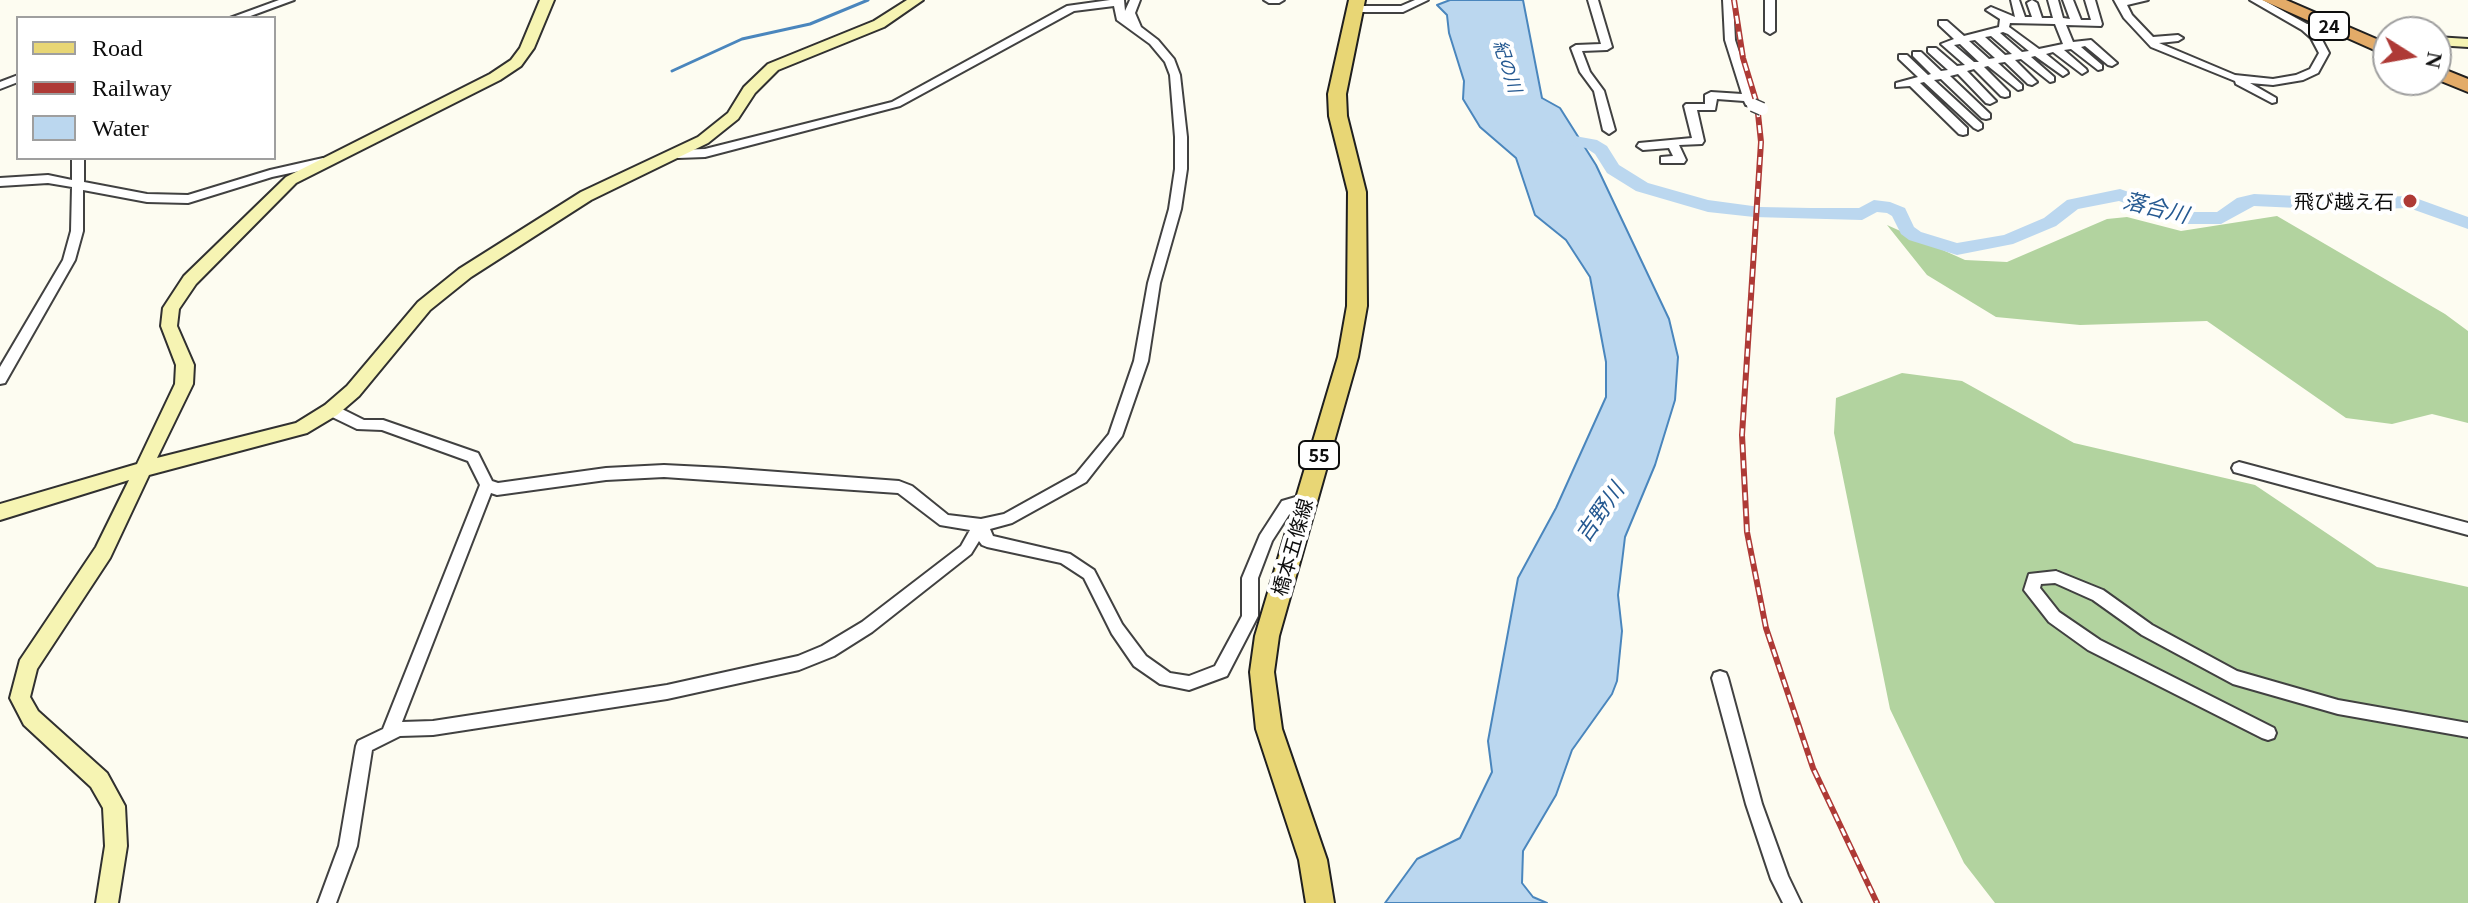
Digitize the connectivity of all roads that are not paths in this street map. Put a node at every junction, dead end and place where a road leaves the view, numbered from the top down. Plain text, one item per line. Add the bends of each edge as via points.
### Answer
1 (289, 0) edge
2 (547, 0) edge
3 (916, 0) edge
4 (1135, 0) edge
5 (1269, 0) edge
6 (1279, 0) edge
7 (1423, 0) edge
8 (1593, 0) edge
9 (1728, 0) edge
10 (1770, 0) edge
11 (2053, 0) edge
12 (2068, 0) edge
13 (2090, 0) edge
14 (2143, 0) edge
15 (2255, 0) edge
16 (2271, 0) edge
17 (1119, 1) edge
18 (2120, 1) edge
19 (2015, 2) edge
20 (2032, 3) dead end
21 (1356, 4) edge
22 (1991, 10) dead end
23 (241, 16) edge
24 (2021, 21) junction
25 (2038, 21) junction
26 (2059, 21) junction
27 (2077, 22) junction
28 (1943, 23) dead end
29 (2313, 25) junction
30 (2002, 27) junction
31 (1136, 30) junction
32 (1770, 31) dead end
33 (1978, 37) junction
34 (2178, 38) dead end
35 (2148, 40) junction
36 (1962, 41) junction
37 (2372, 43) edge
38 (1949, 46) junction
39 (2071, 46) junction
40 (2056, 49) junction
41 (2036, 52) junction
42 (1917, 54) dead end
43 (2022, 55) junction
44 (1903, 57) dead end
45 (2005, 59) junction
46 (2112, 63) dead end
47 (1981, 64) junction
48 (2098, 67) dead end
49 (1957, 70) junction
50 (2082, 71) dead end
51 (2063, 73) dead end
52 (1941, 75) junction
53 (2233, 78) junction
54 (2050, 79) dead end
55 (1928, 80) junction
56 (2032, 82) dead end
57 (1913, 83) junction
58 (1900, 85) dead end
59 (2018, 87) dead end
60 (2005, 94) dead end
61 (2272, 100) dead end
62 (1990, 101) dead end
63 (1970, 102) junction
64 (1956, 105) junction
65 (1940, 109) junction
66 (1924, 112) dead end
67 (1609, 130) dead end
68 (1963, 131) dead end
69 (1673, 144) junction
70 (1643, 146) dead end
71 (678, 154) junction
72 (78, 160) edge
73 (1665, 160) dead end
74 (323, 162) junction
75 (0, 182) edge
76 (80, 185) junction
77 (0, 379) edge
78 (331, 410) junction
79 (2239, 468) dead end
80 (144, 470) junction
81 (487, 485) junction
82 (1306, 500) junction
83 (0, 512) edge
84 (981, 525) junction
85 (2468, 529) edge
86 (1720, 678) dead end
87 (2468, 730) edge
88 (390, 731) junction
89 (2268, 733) dead end
90 (107, 903) edge
91 (327, 903) edge
92 (1320, 903) edge
93 (1792, 903) edge

1 - 23 street
2 - 74 street via 527,48 507,70
3 - 71 street via 838,44 773,67 721,127
4 - 31 street via 1130,13
5 - 6 street
7 - 21 street via 1403,9
8 - 67 street via 1607,47 1576,48 1599,91
9 - 69 street via 1730,40 1757,106 1711,95 1711,108 1690,106 1698,141
10 - 32 street
11 - 26 street
12 - 27 street
13 - 27 street via 2097,24
14 - 18 street
15 - 29 street
16 - 29 highway, 24
17 - 31 street via 1121,18
17 - 71 street via 1071,8 896,104 705,153
18 - 35 street
19 - 24 street
20 - 25 street
21 - 82 main road, 橋本五條線 / 55 via 1337,94 1357,192 1357,306 1348,357
22 - 30 street
24 - 25 street
24 - 30 street
25 - 26 street
26 - 27 street
26 - 39 street
28 - 36 street
29 - 37 highway, 24
29 - 53 street via 2324,53 2314,71 2273,82
30 - 33 street
30 - 41 street
30 - 43 street
31 - 84 street via 1170,61 1181,137 1175,209 1154,283 1141,361 1115,436 1081,478 1007,519
33 - 36 street
33 - 45 street
34 - 35 street
35 - 53 street
36 - 38 street
36 - 47 street
38 - 47 street
38 - 49 street via 1932,50
39 - 40 street
39 - 46 street via 2087,42
39 - 48 street
40 - 41 street
40 - 50 street
41 - 43 street
41 - 51 street
42 - 52 street
43 - 45 street
43 - 54 street
44 - 55 street
45 - 47 street
45 - 56 street
47 - 49 street
47 - 59 street
47 - 60 street
49 - 52 street
49 - 62 street
52 - 55 street
52 - 63 street
53 - 61 street
55 - 57 street
55 - 64 street
57 - 58 street
57 - 65 street
63 - 64 street
63 - 64 street via 1982,121
64 - 65 street
65 - 66 street
65 - 68 street
69 - 70 street
69 - 73 street via 1680,160
71 - 78 street via 586,196 465,273 424,306 375,367
72 - 76 street
74 - 76 street via 188,199 147,198
74 - 80 street via 266,202 174,301 168,317 185,365 184,384
75 - 76 street via 48,179
76 - 77 street via 69,260
78 - 80 street via 301,428
78 - 81 street via 362,425 383,425 473,457
79 - 85 street
80 - 83 street
80 - 90 street via 93,569 35,652 20,698 31,718 99,780 114,806 116,846
81 - 84 street via 497,489 664,471 899,487 945,521
81 - 88 street
82 - 84 street via 1287,505 1265,539 1250,578 1250,616 1221,671 1189,683 1166,679 1140,661 1089,574 1065,558 987,541
82 - 92 main road, 橋本五條線 / 55 via 1267,636 1262,672 1269,729 1313,860
84 - 88 street via 966,550 867,627 799,663 667,692
86 - 93 street via 1754,804
87 - 89 street via 2338,707 2244,681 2185,652 2098,595 2056,577 2034,578 2032,590 2054,617 2094,645
88 - 91 street via 364,746 348,846

